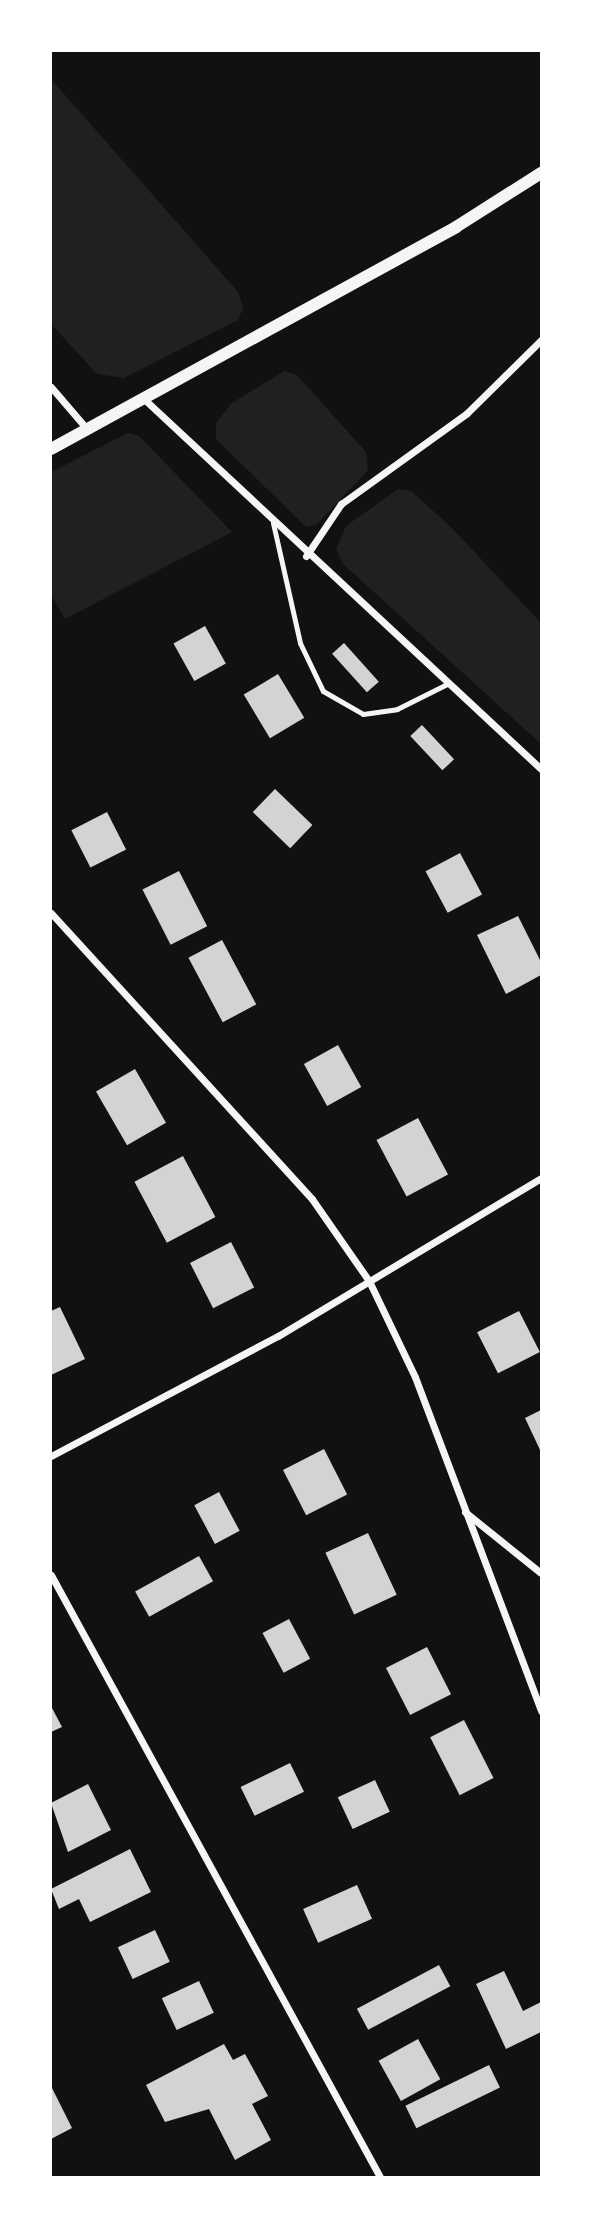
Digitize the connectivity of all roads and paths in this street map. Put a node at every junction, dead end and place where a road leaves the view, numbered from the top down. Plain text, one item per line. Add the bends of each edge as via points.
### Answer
1 (541, 173) edge
2 (541, 340) edge
3 (51, 387) edge
4 (144, 399) junction
5 (87, 429) junction
6 (51, 449) edge
7 (273, 523) junction
8 (306, 555) junction
9 (447, 684) junction
10 (541, 769) edge
11 (51, 913) edge
12 (541, 1178) edge
13 (369, 1281) junction
14 (51, 1456) edge
15 (465, 1512) junction
16 (541, 1573) edge
17 (51, 1575) edge
18 (541, 1711) edge
19 (380, 2177) edge

1 - 4 street
2 - 8 street via 467,413 341,504
3 - 5 street
4 - 5 street
4 - 7 street
5 - 6 street
7 - 8 street
7 - 9 lane via 300,643 323,691 363,714 397,709
8 - 9 street
9 - 10 street
11 - 13 street via 312,1199
12 - 13 street
13 - 14 street
13 - 15 street via 415,1377
15 - 16 street
15 - 18 street
17 - 19 street

